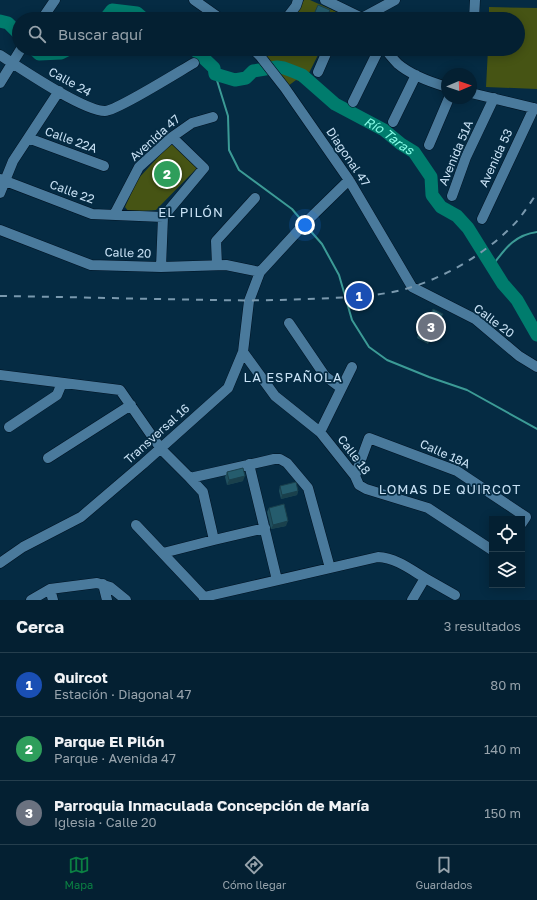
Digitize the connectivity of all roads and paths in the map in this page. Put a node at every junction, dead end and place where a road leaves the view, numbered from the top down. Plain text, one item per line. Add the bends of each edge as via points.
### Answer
1 (55, 0) edge
2 (194, 0) edge
3 (298, 0) edge
4 (325, 0) edge
5 (395, 0) edge
6 (474, 0) edge
7 (47, 12) edge
8 (211, 12) edge
9 (291, 12) edge
10 (340, 12) edge
11 (373, 12) edge
12 (474, 12) edge
13 (0, 55) edge
14 (17, 56) edge
15 (263, 56) edge
16 (325, 56) edge
17 (376, 56) edge
18 (391, 56) edge
19 (194, 62) dead end
20 (13, 63) junction
21 (318, 72) dead end
22 (416, 75) junction
23 (0, 83) edge
24 (441, 84) edge
25 (59, 91) junction
26 (477, 94) edge
27 (494, 98) junction
28 (353, 102) dead end
29 (446, 104) edge
30 (536, 109) edge
31 (213, 117) dead end
32 (393, 122) dead end
33 (172, 137) junction
34 (28, 138) junction
35 (429, 145) dead end
36 (104, 166) dead end
37 (2, 180) edge
38 (349, 180) junction
39 (0, 193) edge
40 (452, 196) dead end
41 (255, 198) dead end
42 (114, 214) junction
43 (163, 217) junction
44 (482, 219) dead end
45 (0, 230) edge
46 (216, 265) junction
47 (161, 267) junction
48 (260, 272) junction
49 (412, 287) joint
50 (289, 323) dead end
51 (243, 352) junction
52 (537, 367) edge
53 (352, 368) dead end
54 (0, 375) edge
55 (62, 383) junction
56 (341, 388) junction
57 (131, 405) junction
58 (9, 427) dead end
59 (320, 432) junction
60 (161, 449) junction
61 (48, 458) dead end
62 (249, 464) junction
63 (355, 476) junction
64 (190, 478) junction
65 (518, 516) edge
66 (136, 525) dead end
67 (265, 528) junction
68 (214, 540) junction
69 (489, 548) edge
70 (163, 553) junction
71 (0, 563) edge
72 (330, 568) junction
73 (425, 578) junction
74 (278, 580) junction
75 (103, 584) junction
76 (50, 589) junction
77 (455, 595) dead end
78 (204, 599) edge
79 (31, 600) edge
80 (53, 600) edge
81 (107, 600) edge
82 (126, 600) edge
83 (412, 600) edge

1 - 7 street
2 - 8 street
3 - 9 street
4 - 10 street
5 - 11 street
6 - 12 street
13 - 20 street, Calle 24
14 - 20 street
15 - 38 street, Diagonal 47
16 - 21 street
17 - 28 street
18 - 22 street via 398,64
19 - 25 street, Calle 24 via 106,111 91,108
20 - 23 street
20 - 25 street, Calle 24
22 - 24 street
22 - 32 street
25 - 34 street
26 - 27 street
27 - 30 street
27 - 40 street, Avenida 51A via 466,157
29 - 35 street
30 - 44 street, Avenida 53
31 - 33 street, Avenida 47 via 192,123
33 - 42 street, Avenida 47 via 139,167
33 - 43 street via 204,168
34 - 36 street, Calle 22A
34 - 37 street
37 - 39 street
37 - 42 street, Calle 22 via 92,214
38 - 48 street
38 - 49 street, Diagonal 47
41 - 46 street via 216,241
42 - 43 street, Calle 22
43 - 47 street
45 - 47 street, Calle 20 via 91,265
46 - 47 street, Calle 20
46 - 48 street, Calle 20
48 - 51 street, Transversal 16 via 249,301
49 - 52 street, Calle 20 via 475,319 519,356
50 - 56 street via 325,376
51 - 59 street, Calle 18 via 275,396
51 - 60 street, Transversal 16 via 228,388
53 - 56 street
54 - 55 street
55 - 57 street via 120,390
55 - 58 street via 57,395
56 - 59 street
57 - 60 street
57 - 61 street
59 - 63 street, Calle 18
60 - 64 street
60 - 71 street, Transversal 16 via 81,517 23,547
62 - 64 street
62 - 67 street
62 - 72 street via 280,459 300,477 308,488
63 - 65 street, Calle 18A via 369,438 456,471
63 - 69 street, Calle 18 via 359,485 366,489 428,508
64 - 68 street via 203,492
66 - 70 street
67 - 68 street
67 - 74 street
68 - 70 street
70 - 78 street
72 - 73 street via 378,557 395,560
72 - 74 street
73 - 77 street
73 - 83 street
74 - 78 street
75 - 76 street
75 - 81 street
75 - 82 street
76 - 79 street
76 - 80 street

